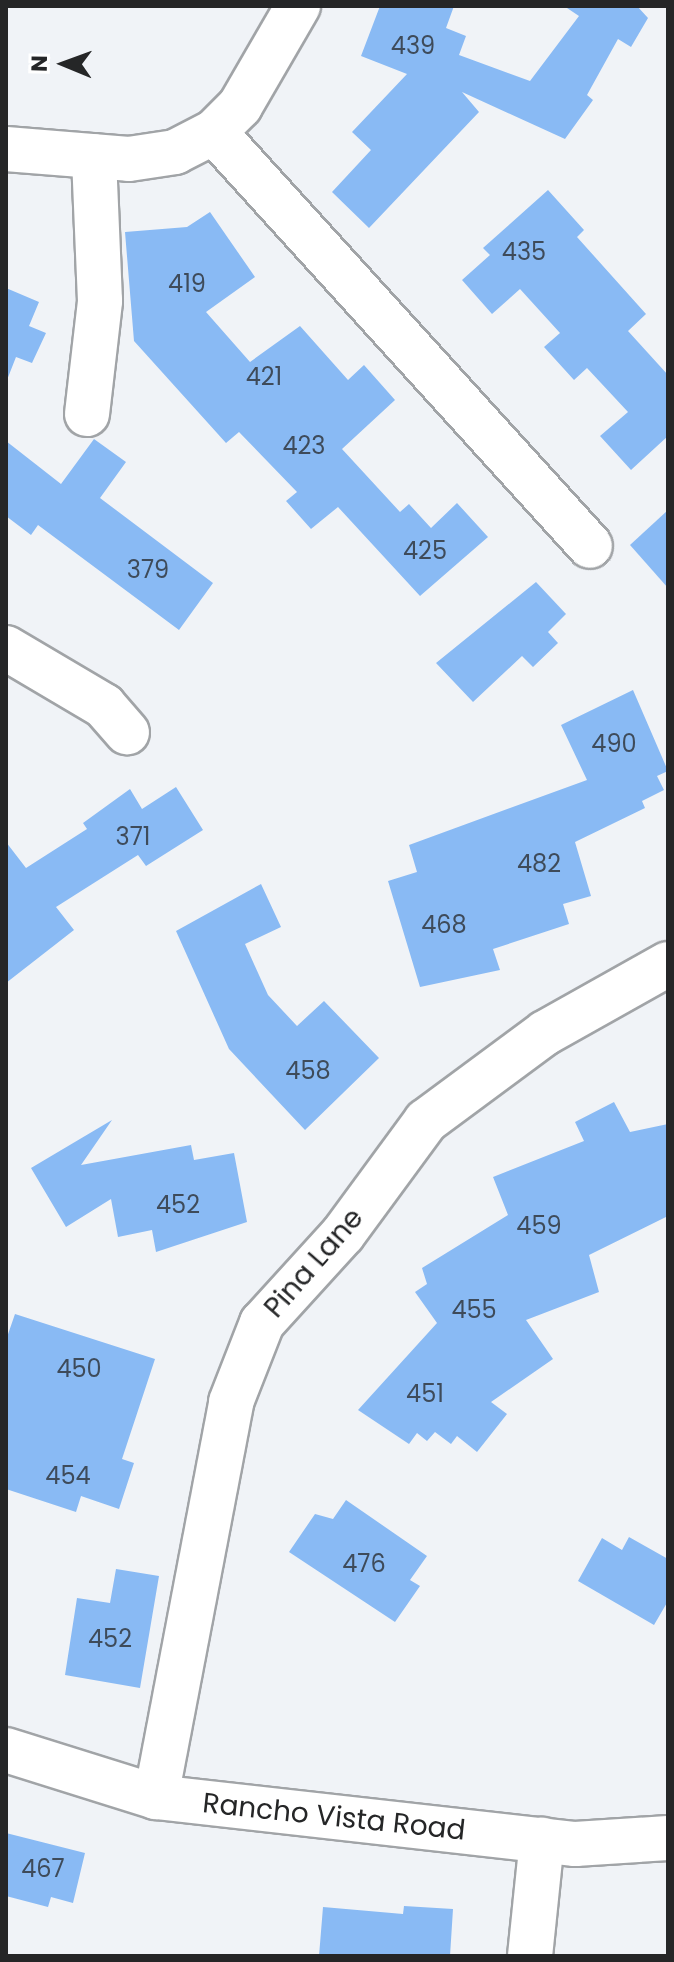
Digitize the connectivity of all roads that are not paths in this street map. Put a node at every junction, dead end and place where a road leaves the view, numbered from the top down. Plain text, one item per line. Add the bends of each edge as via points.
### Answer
1 (298, 6) edge
2 (214, 132) junction
3 (6, 149) edge
4 (94, 156) junction
5 (87, 414) dead end
6 (590, 546) dead end
7 (6, 648) edge
8 (127, 732) dead end
9 (668, 964) edge
10 (6, 1750) edge
11 (156, 1797) junction
12 (668, 1838) edge
13 (542, 1840) junction
14 (530, 1956) edge

1 - 2 street via 240,106
2 - 4 street via 175,152
2 - 6 street
3 - 4 street
4 - 5 street via 100,301
7 - 8 street via 104,706
9 - 11 street, Pina Lane via 545,1033 426,1121 343,1234 262,1323 231,1402
10 - 11 street, Rancho Vista Road
11 - 13 street, Rancho Vista Road
12 - 13 street, Rancho Vista Road
13 - 14 street

